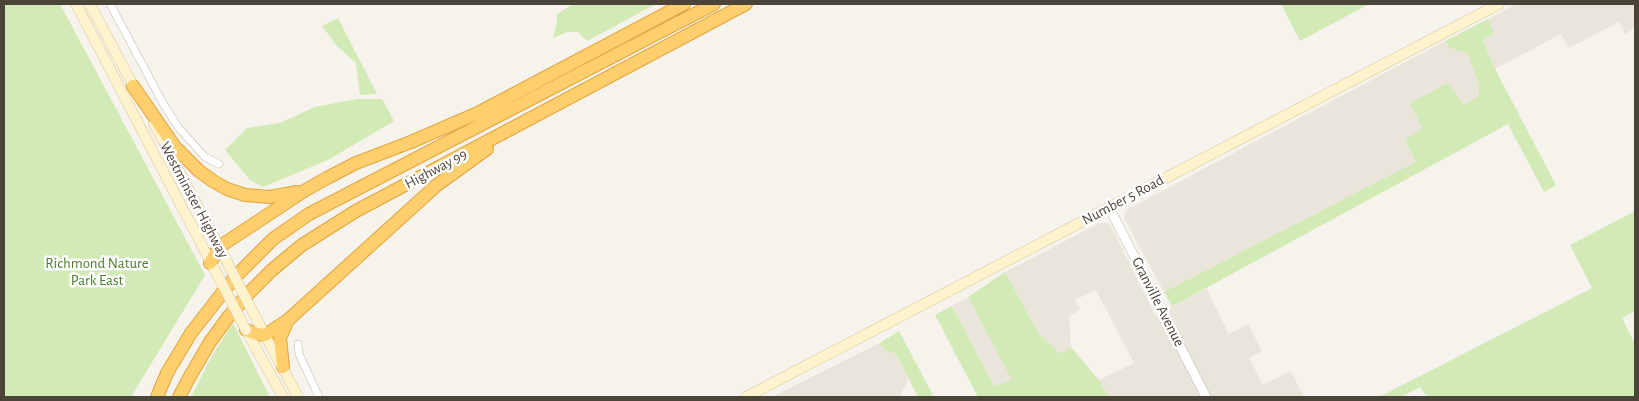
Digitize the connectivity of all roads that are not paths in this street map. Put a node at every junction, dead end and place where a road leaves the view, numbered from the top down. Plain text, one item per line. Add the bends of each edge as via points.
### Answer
1 (76, 4) edge
2 (90, 4) edge
3 (110, 4) edge
4 (684, 4) edge
5 (714, 4) edge
6 (746, 4) edge
7 (1499, 4) edge
8 (133, 86) junction
9 (508, 130) junction
10 (219, 164) dead end
11 (304, 191) junction
12 (1109, 207) junction
13 (219, 247) junction
14 (213, 268) junction
15 (288, 320) junction
16 (246, 330) junction
17 (265, 335) junction
18 (298, 344) dead end
19 (282, 367) junction
20 (157, 397) edge
21 (180, 397) edge
22 (283, 397) edge
23 (298, 397) edge
24 (319, 397) edge
25 (746, 397) edge
26 (1206, 397) edge

1 - 14 main road, Westminster Highway
2 - 8 main road, Westminster Highway
3 - 10 street, Westminster Highway via 178,127 205,157
4 - 11 highway via 478,113 356,163
5 - 20 highway, Highway 99 via 309,214 273,239 234,278 191,333
6 - 9 highway, Highway 99
7 - 12 main road, Number 5 Road
8 - 11 highway via 175,147 213,181 246,195 270,197
8 - 13 main road, Westminster Highway
9 - 15 highway via 437,185
9 - 21 highway, Highway 99 via 356,211 302,245 272,270 229,316 210,342
11 - 13 highway
12 - 25 main road, Number 5 Road
12 - 26 street, Granville Avenue
13 - 14 highway
13 - 17 main road, Westminster Highway, bridge
14 - 16 main road, Westminster Highway, bridge
15 - 17 highway
15 - 19 highway via 280,338
16 - 17 highway
16 - 22 main road, Westminster Highway
17 - 19 main road, Westminster Highway
18 - 24 street via 299,354
19 - 23 main road, Westminster Highway

